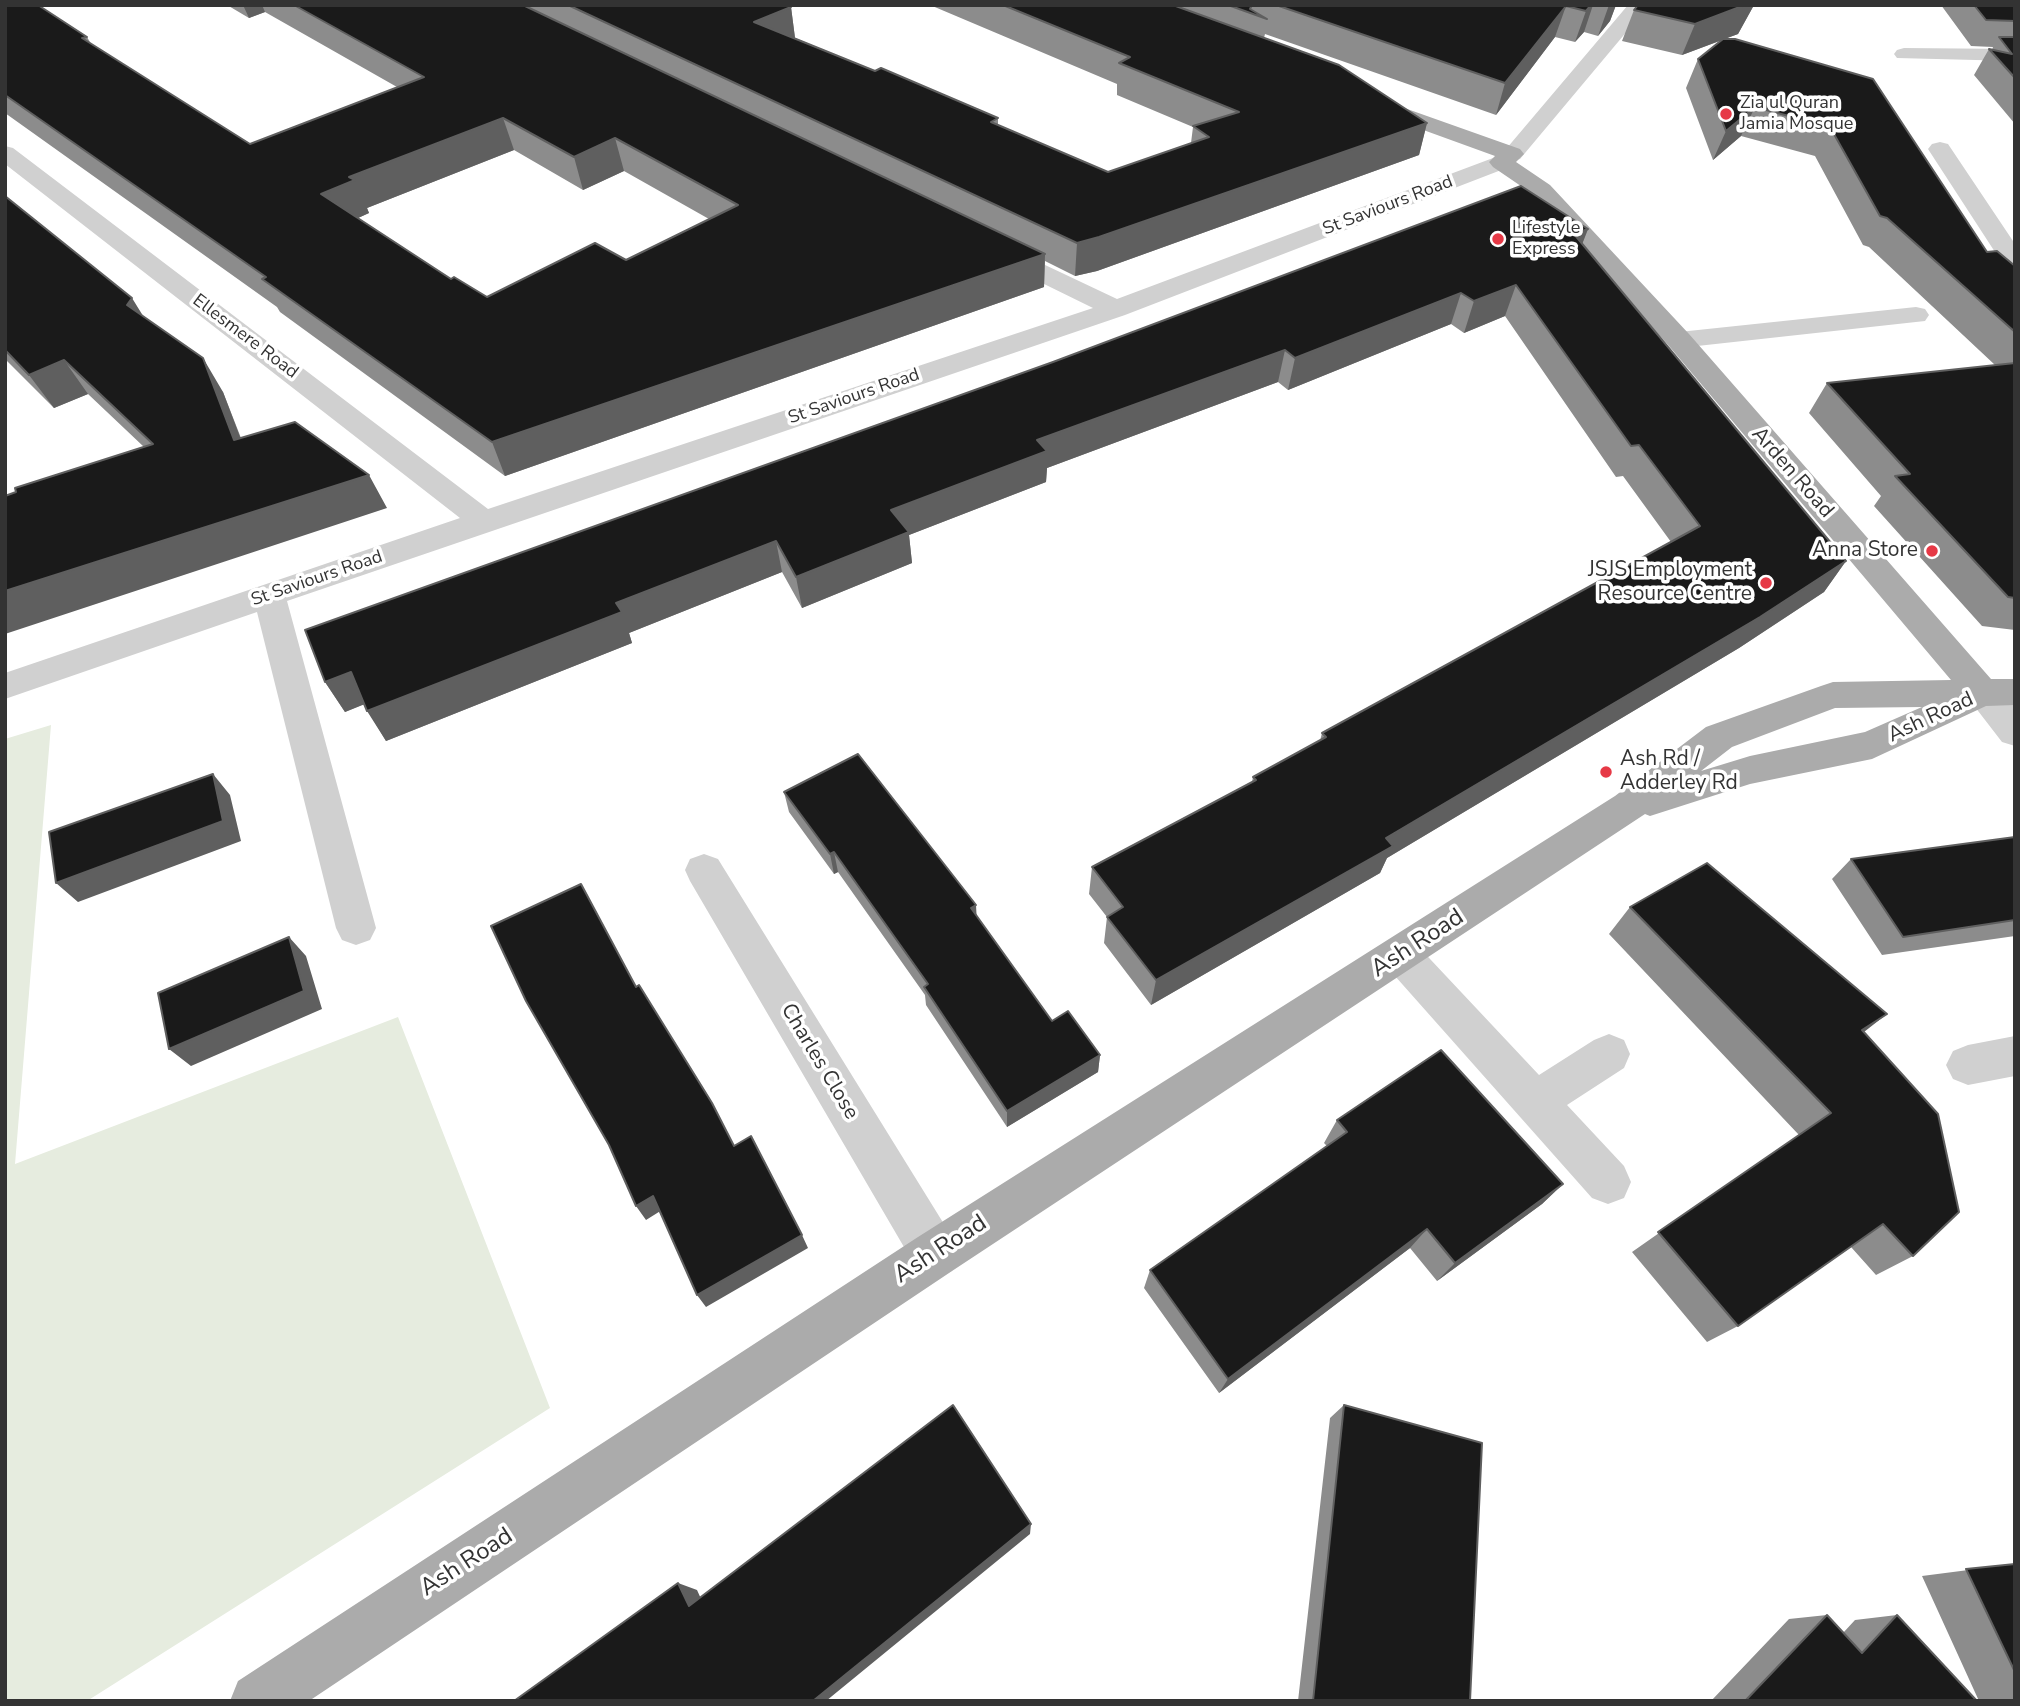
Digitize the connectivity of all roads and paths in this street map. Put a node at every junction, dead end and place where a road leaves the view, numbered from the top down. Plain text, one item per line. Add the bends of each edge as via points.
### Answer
1 (1605, 11) dead end
2 (1634, 11) edge
3 (1904, 54) dead end
4 (2007, 55) edge
5 (1354, 96) edge
6 (1940, 149) dead end
7 (5, 153) edge
8 (1506, 158) junction
9 (978, 242) edge
10 (2015, 264) edge
11 (1116, 309) junction
12 (1916, 315) dead end
13 (1679, 340) junction
14 (485, 521) junction
15 (269, 595) junction
16 (5, 686) edge
17 (1999, 693) edge
18 (2015, 732) edge
19 (1628, 807) junction
20 (704, 870) dead end
21 (356, 928) dead end
22 (1401, 956) junction
23 (1609, 1054) dead end
24 (2015, 1056) edge
25 (1968, 1065) dead end
26 (1535, 1101) junction
27 (1608, 1182) dead end
28 (935, 1254) junction
29 (258, 1701) edge

1 - 2 street
2 - 8 street, St Saviours Road
3 - 4 street
5 - 8 main road, Arden Road
6 - 10 street
7 - 14 street, Ellesmere Road
8 - 11 street, St Saviours Road
8 - 13 main road, Arden Road via 1542,190
9 - 11 street
11 - 14 street, St Saviours Road
12 - 13 street
13 - 17 main road, Arden Road
14 - 15 street, St Saviours Road
15 - 16 street, St Saviours Road
15 - 21 street
17 - 18 street, Arden Road
17 - 19 main road, Ash Road via 1872,745 1750,770
17 - 19 main road, Ash Road via 1833,695 1719,737
19 - 22 main road, Ash Road
20 - 28 street, Charles Close
22 - 26 street
22 - 28 main road, Ash Road
23 - 26 street
24 - 25 street
26 - 27 street
28 - 29 main road, Ash Road

